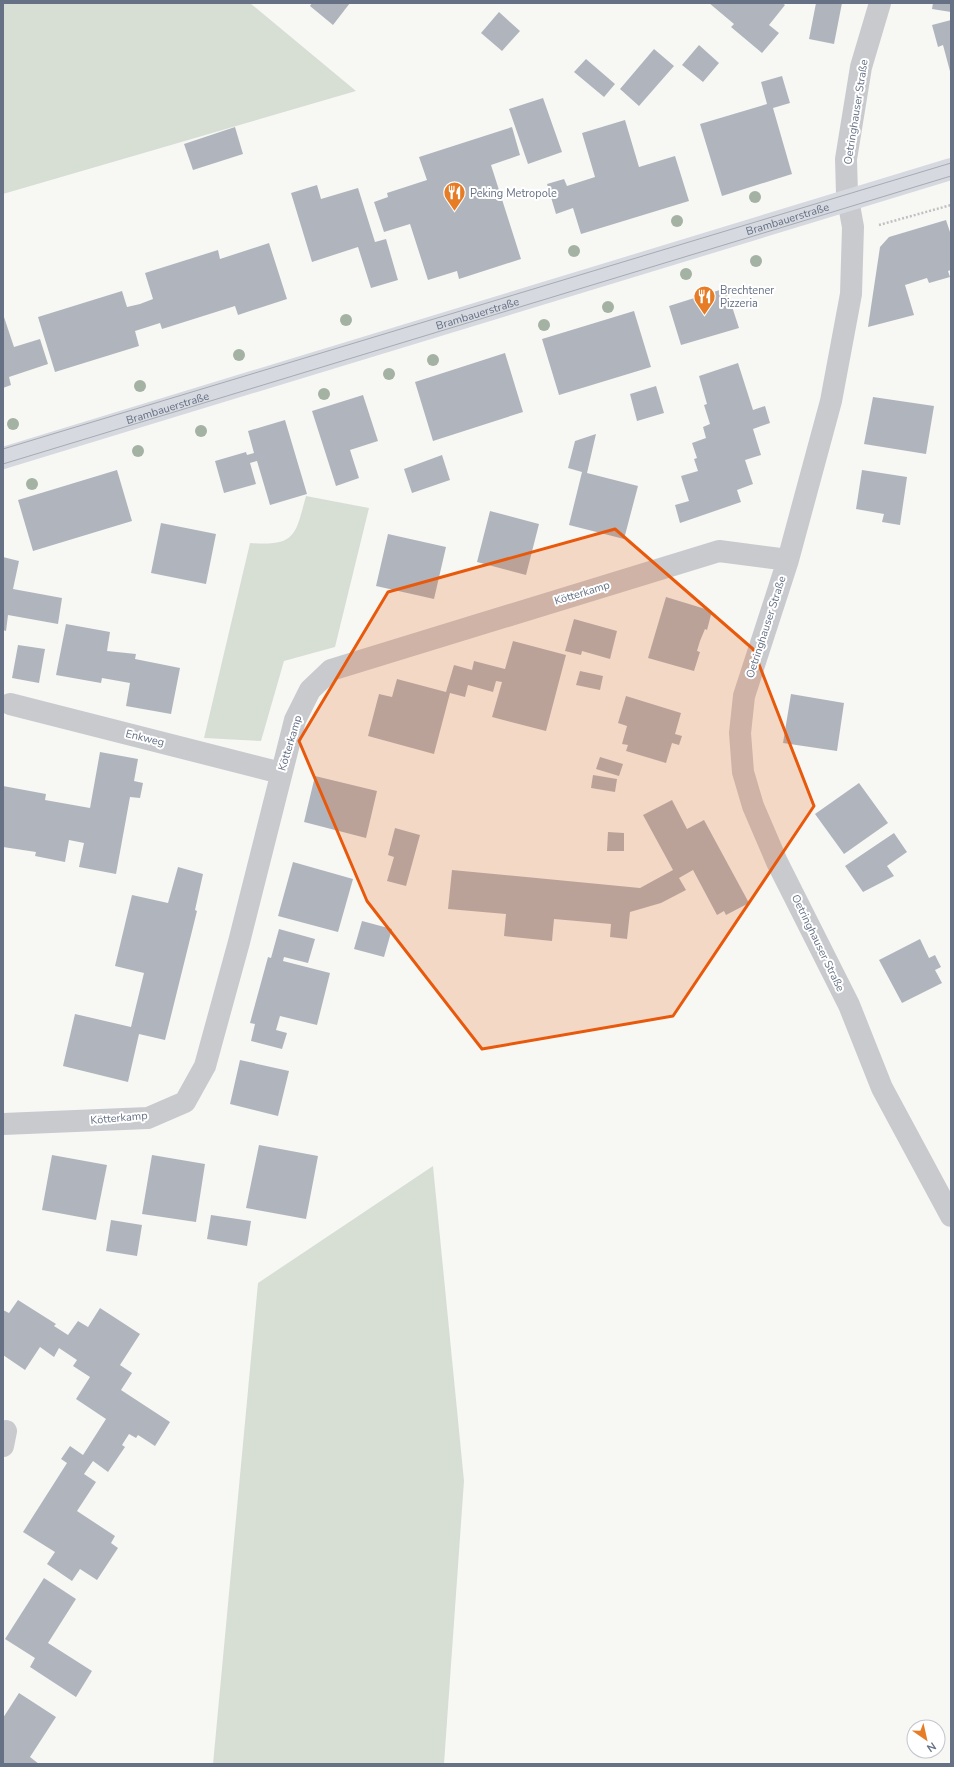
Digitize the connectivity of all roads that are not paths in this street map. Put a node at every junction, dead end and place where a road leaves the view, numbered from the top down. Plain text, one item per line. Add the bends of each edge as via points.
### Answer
1 (880, 3) edge
2 (951, 169) edge
3 (849, 201) junction
4 (3, 458) edge
5 (788, 560) junction
6 (10, 704) dead end
7 (281, 773) junction
8 (3, 1124) edge
9 (951, 1216) edge

1 - 3 street, Oetringhauser Straße via 861,67 846,159
2 - 3 main road, Brambauerstraße
3 - 4 main road, Brambauerstraße
3 - 5 street, Oetringhauser Straße via 853,227 850,294 831,401
5 - 7 street, Kötterkamp via 719,551 331,670 310,690 295,720
5 - 9 street, Oetringhauser Straße via 744,696 740,733 743,772 759,820 848,1005 882,1088
6 - 7 street, Enkweg
7 - 8 street, Kötterkamp via 205,1066 185,1102 148,1118

